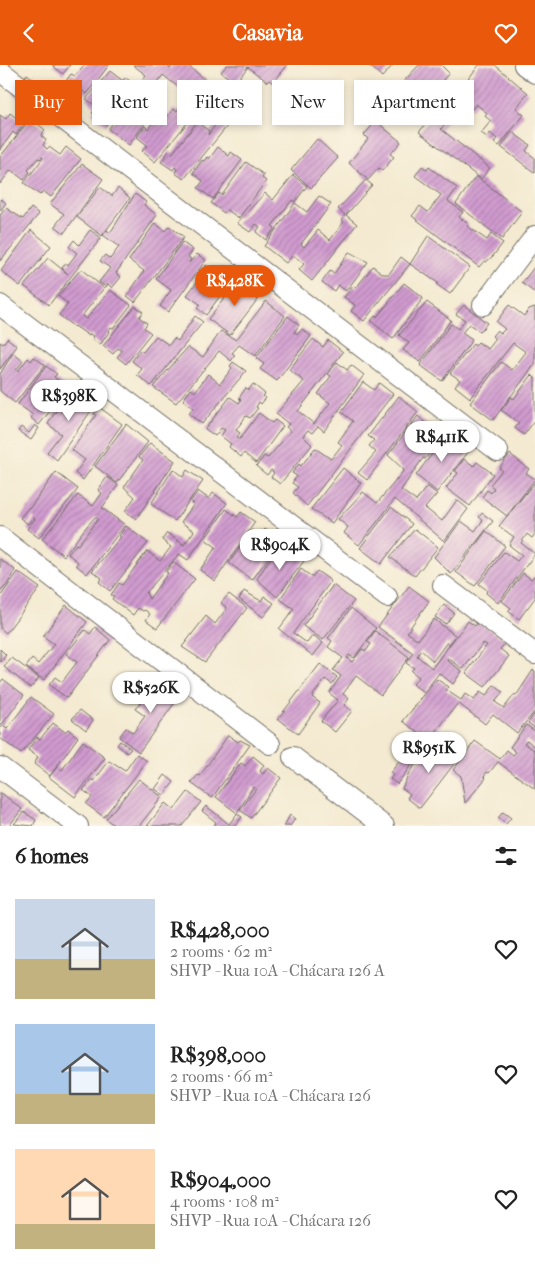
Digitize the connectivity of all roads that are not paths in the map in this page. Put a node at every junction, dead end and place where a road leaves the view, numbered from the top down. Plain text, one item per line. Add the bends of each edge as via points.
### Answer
1 (524, 65) edge
2 (0, 71) edge
3 (535, 73) edge
4 (535, 236) edge
5 (0, 305) edge
6 (483, 305) dead end
7 (498, 451) dead end
8 (0, 537) edge
9 (443, 585) dead end
10 (387, 597) dead end
11 (535, 654) edge
12 (270, 744) dead end
13 (293, 757) dead end
14 (0, 767) edge
15 (78, 826) edge
16 (384, 826) edge

1 - 3 street
2 - 7 street
4 - 6 street
5 - 10 street
8 - 12 street
9 - 11 street
13 - 16 street
14 - 15 street

